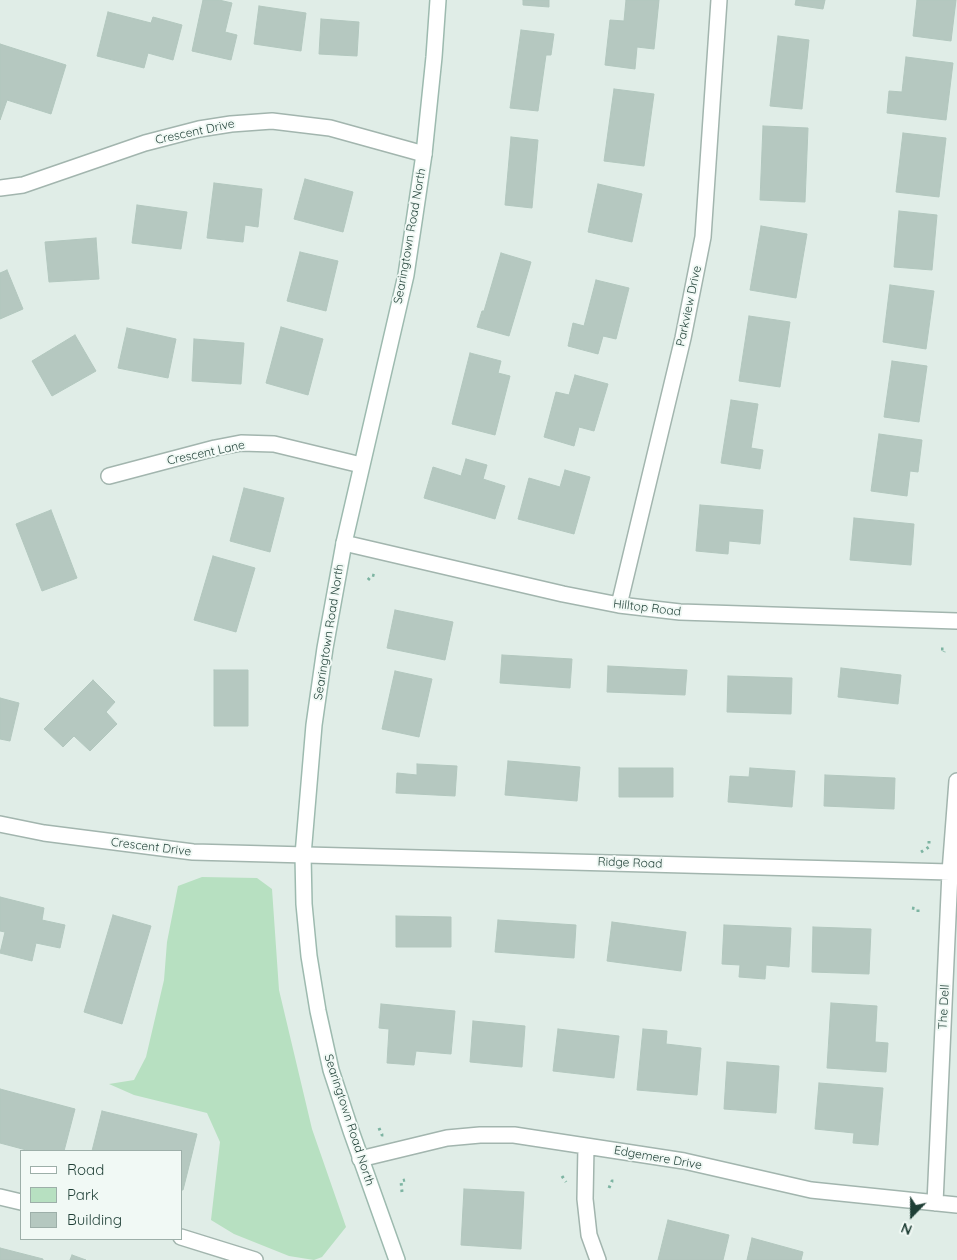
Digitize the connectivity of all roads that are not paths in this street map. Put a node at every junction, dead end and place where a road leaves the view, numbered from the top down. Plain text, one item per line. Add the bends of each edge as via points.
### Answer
1 (438, 0) edge
2 (719, 0) edge
3 (424, 154) junction
4 (0, 188) edge
5 (361, 465) junction
6 (109, 476) dead end
7 (344, 543) junction
8 (619, 605) junction
9 (957, 621) edge
10 (957, 782) edge
11 (0, 824) edge
12 (303, 855) junction
13 (954, 874) edge
14 (586, 1146) junction
15 (360, 1159) junction
16 (0, 1198) edge
17 (20, 1202) edge
18 (936, 1203) junction
19 (957, 1205) edge
20 (182, 1237) edge
21 (255, 1260) edge
22 (397, 1260) edge
23 (598, 1260) edge

1 - 3 street, Searingtown Road North
2 - 8 street, Parkview Drive via 703,237
3 - 4 street, Crescent Drive via 330,128 272,121 232,124 145,143 23,185
3 - 5 street, Searingtown Road North via 406,275
5 - 6 street, Crescent Lane via 274,444 240,443
5 - 7 street, Searingtown Road North
7 - 8 street, Hilltop Road
7 - 12 street, Searingtown Road North via 314,725
8 - 9 street, Hilltop Road via 680,612
10 - 13 street, The Dell
11 - 12 street, Crescent Drive via 44,833 194,852
12 - 13 street, Ridge Road
12 - 15 street, Searingtown Road North via 306,929 318,1011 331,1070
13 - 18 street, The Dell
14 - 15 street, Edgemere Drive via 514,1135 480,1135 447,1138
14 - 18 street, Edgemere Drive via 684,1161 811,1190
14 - 23 street via 585,1199 589,1235
15 - 22 street, Searingtown Road North
16 - 17 street
18 - 19 street, Edgemere Drive
20 - 21 street

